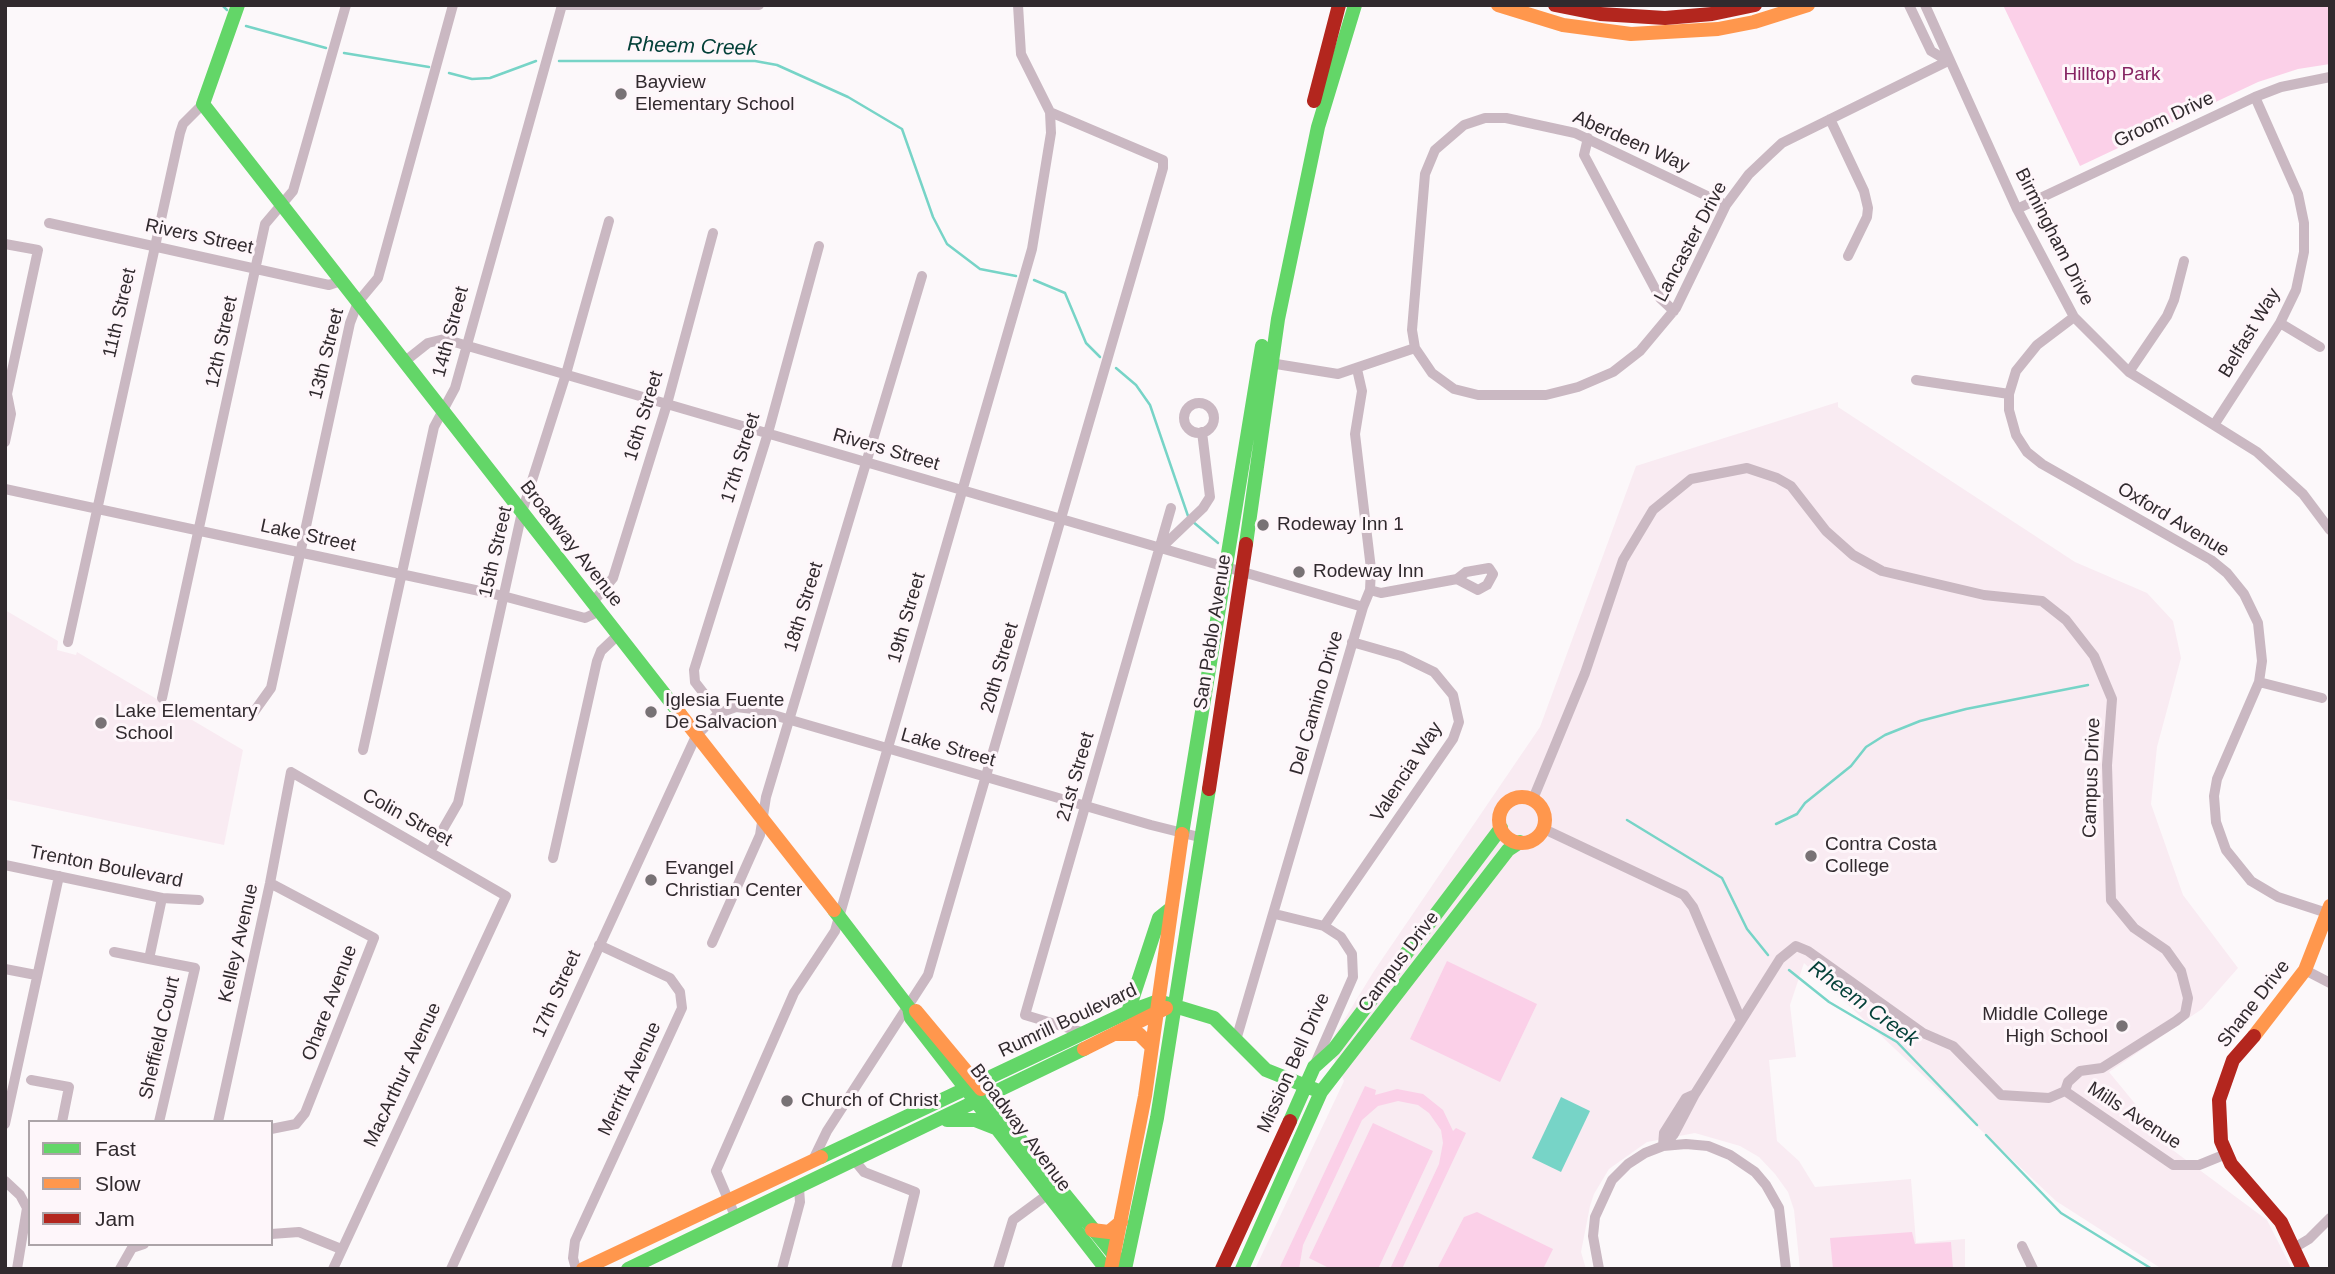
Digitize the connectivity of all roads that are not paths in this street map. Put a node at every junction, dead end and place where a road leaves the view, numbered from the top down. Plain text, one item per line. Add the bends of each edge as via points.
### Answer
1 (238, 5) edge
2 (346, 5) edge
3 (453, 5) edge
4 (562, 5) edge
5 (759, 5) edge
6 (1018, 5) edge
7 (1339, 5) edge
8 (1355, 5) edge
9 (1498, 5) edge
10 (1555, 5) edge
11 (1755, 5) edge
12 (1808, 5) edge
13 (1909, 5) edge
14 (1925, 5) edge
15 (1948, 61) junction
16 (2330, 76) edge
17 (2255, 97) junction
18 (204, 104) junction
19 (1050, 112) junction
20 (1830, 119) junction
21 (1588, 138) junction
22 (1726, 205) junction
23 (283, 206) junction
24 (2017, 209) junction
25 (609, 221) dead end
26 (49, 223) dead end
27 (713, 233) dead end
28 (5, 244) edge
29 (155, 246) junction
30 (819, 246) dead end
31 (1848, 256) dead end
32 (2184, 261) dead end
33 (256, 267) junction
34 (922, 276) dead end
35 (341, 281) junction
36 (358, 302) junction
37 (1674, 312) junction
38 (2074, 317) junction
39 (2280, 323) junction
40 (465, 345) junction
41 (2320, 347) dead end
42 (1415, 348) junction
43 (404, 362) junction
44 (1270, 363) junction
45 (1357, 369) junction
46 (2129, 372) junction
47 (566, 374) junction
48 (1916, 380) dead end
49 (6, 394) edge
50 (2009, 394) junction
51 (667, 404) junction
52 (443, 410) junction
53 (2214, 425) junction
54 (1202, 432) dead end
55 (768, 433) junction
56 (5, 442) edge
57 (866, 462) junction
58 (5, 489) edge
59 (963, 490) junction
60 (1171, 508) dead end
61 (98, 509) junction
62 (522, 512) junction
63 (1060, 519) junction
64 (200, 530) junction
65 (2330, 530) edge
66 (1161, 548) junction
67 (300, 552) junction
68 (1224, 567) junction
69 (1242, 572) junction
70 (402, 574) junction
71 (1457, 579) dead end
72 (1370, 590) junction
73 (503, 596) junction
74 (596, 606) junction
75 (1363, 607) junction
76 (618, 635) junction
77 (68, 642) dead end
78 (1352, 642) junction
79 (2259, 682) junction
80 (162, 698) dead end
81 (2322, 698) dead end
82 (719, 713) junction
83 (251, 716) dead end
84 (789, 719) junction
85 (696, 736) junction
86 (887, 748) junction
87 (363, 750) dead end
88 (291, 772) joint
89 (988, 778) junction
90 (1533, 799) junction
91 (1086, 807) junction
92 (761, 817) junction
93 (1501, 828) junction
94 (1544, 829) junction
95 (1182, 833) junction
96 (1199, 836) junction
97 (1520, 842) junction
98 (431, 850) junction
99 (553, 858) dead end
100 (5, 865) edge
101 (59, 876) junction
102 (270, 883) junction
103 (506, 896) joint
104 (162, 898) junction
105 (199, 900) dead end
106 (1169, 910) junction
107 (2329, 910) edge
108 (1275, 914) junction
109 (838, 916) junction
110 (1324, 926) junction
111 (712, 943) dead end
112 (599, 945) junction
113 (114, 953) dead end
114 (149, 959) junction
115 (5, 969) edge
116 (2305, 970) junction
117 (36, 975) junction
118 (2330, 983) edge
119 (1174, 1004) junction
120 (1158, 1006) junction
121 (909, 1008) junction
122 (1128, 1012) junction
123 (1741, 1020) junction
124 (1085, 1033) junction
125 (1116, 1034) junction
126 (1236, 1040) junction
127 (1152, 1048) junction
128 (964, 1067) junction
129 (1314, 1067) junction
130 (1009, 1069) junction
131 (10, 1076) edge
132 (31, 1080) dead end
133 (1305, 1085) junction
134 (973, 1086) junction
135 (2065, 1091) junction
136 (1321, 1093) junction
137 (982, 1100) junction
138 (62, 1120) edge
139 (159, 1120) edge
140 (218, 1120) edge
141 (937, 1121) junction
142 (5, 1124) edge
143 (273, 1129) edge
144 (999, 1130) junction
145 (1664, 1146) junction
146 (829, 1152) junction
147 (2226, 1154) junction
148 (813, 1160) junction
149 (855, 1161) junction
150 (5, 1181) edge
151 (799, 1188) junction
152 (1052, 1191) junction
153 (728, 1202) junction
154 (736, 1218) junction
155 (2330, 1218) edge
156 (1128, 1224) junction
157 (1092, 1230) junction
158 (273, 1234) edge
159 (131, 1246) edge
160 (2022, 1246) dead end
161 (2294, 1248) junction
162 (341, 1249) junction
163 (1110, 1265) edge
164 (17, 1269) edge
165 (120, 1269) edge
166 (333, 1269) edge
167 (451, 1269) edge
168 (576, 1269) edge
169 (583, 1269) edge
170 (628, 1269) edge
171 (782, 1269) edge
172 (895, 1269) edge
173 (998, 1269) edge
174 (1125, 1269) edge
175 (1139, 1269) edge
176 (1223, 1269) edge
177 (1242, 1269) edge
178 (1599, 1269) edge
179 (1786, 1269) edge
180 (2033, 1269) edge
181 (2304, 1269) edge

1 - 18 main road, 11th Street
2 - 23 street, 12th Street via 293,191
3 - 36 street, 13th Street via 378,278
4 - 5 street
4 - 40 street, 14th Street
6 - 19 street, 19th Street via 1021,54
7 - 68 main road, San Pablo Avenue via 1308,125 1263,344
8 - 44 main road, San Pablo Avenue via 1318,127
9 - 12 main road via 1563,25 1631,34 1717,29
10 - 11 main road via 1600,14 1665,18
13 - 15 street, Birmingham Drive via 1931,51
14 - 15 street, Birmingham Drive
15 - 20 street, Lancaster Drive
15 - 24 street, Birmingham Drive
16 - 17 street, Groom Drive
17 - 24 street, Groom Drive
17 - 39 street, Belfast Way via 2298,194 2304,223 2301,271
18 - 23 main road, Broadway Avenue
18 - 29 street, 11th Street via 183,124
19 - 59 street, 19th Street via 1051,133 1032,249
19 - 63 street, 20th Street via 1163,160
20 - 22 street, Lancaster Drive via 1782,143 1749,174
20 - 31 street via 1868,208
21 - 22 street, Aberdeen Way
21 - 37 street via 1584,155 1660,298
21 - 42 street, Aberdeen Way via 1496,117 1464,125 1435,149 1424,184 1412,330
22 - 37 street, Lancaster Drive
23 - 33 street, 12th Street via 265,223
23 - 35 main road, Broadway Avenue
24 - 38 street, Birmingham Drive
25 - 47 street, 15th Street
26 - 29 street, Rivers Street
27 - 51 street, 16th Street
28 - 49 street via 38,250
29 - 33 street, Rivers Street
29 - 61 street, 11th Street
30 - 55 street, 17th Street
32 - 46 street via 2167,316
33 - 35 street, Rivers Street via 329,285
33 - 64 street, 12th Street
34 - 57 street, 18th Street
35 - 36 main road, Broadway Avenue
36 - 43 main road, Broadway Avenue
36 - 67 street, 13th Street
37 - 42 street, Lancaster Drive via 1640,351 1614,372 1546,395 1478,396 1454,389 1432,373
38 - 46 street, Birmingham Drive
38 - 50 street via 2029,353 2016,370
39 - 41 street
39 - 53 street, Belfast Way
40 - 43 street, Rivers Street via 444,340 428,343
40 - 47 street, Rivers Street
40 - 52 street, 14th Street via 455,388
42 - 45 street
43 - 52 main road, Broadway Avenue
44 - 45 street via 1338,374
44 - 69 main road, San Pablo Avenue
45 - 72 street, Del Camino Drive via 1362,391 1355,433
46 - 53 street, Birmingham Drive
47 - 51 street, Rivers Street
47 - 62 street, 15th Street
48 - 50 street
49 - 56 street via 11,414
50 - 79 street, Oxford Avenue via 2016,435 2026,452 2193,548 2227,573 2258,623
51 - 55 street, Rivers Street
51 - 74 street, 16th Street via 613,578
52 - 62 main road, Broadway Avenue
52 - 70 street, 14th Street via 434,427
53 - 65 street, Birmingham Drive via 2282,472
54 - 66 street, 21st Street via 1210,497
55 - 57 street, Rivers Street
55 - 82 street, 17th Street via 694,670 695,682
57 - 59 street, Rivers Street
57 - 84 street, 18th Street
58 - 61 street, Lake Street
59 - 63 street, Rivers Street
59 - 86 street, 19th Street
60 - 66 street, 21st Street
61 - 64 street, Lake Street
61 - 77 street, 11th Street
62 - 73 street, 15th Street
62 - 74 main road, Broadway Avenue
63 - 66 street, Rivers Street
63 - 89 street, 20th Street
64 - 67 street, Lake Street
64 - 80 street, 12th Street
66 - 68 street, Rivers Street
66 - 91 street, 21st Street
67 - 70 street, Lake Street
67 - 83 street, 13th Street via 271,688
68 - 69 street, Rivers Street
68 - 95 main road, San Pablo Avenue
69 - 75 street, Rivers Street
69 - 96 main road, San Pablo Avenue
70 - 73 street, Lake Street
70 - 87 street, 14th Street
71 - 72 street via 1381,593
72 - 75 street, Del Camino Drive
73 - 74 street, Lake Street via 589,618
73 - 98 street, 15th Street via 458,803
74 - 76 main road, Broadway Avenue
75 - 78 street, Del Camino Drive
76 - 85 main road, Broadway Avenue
76 - 99 street via 597,661
78 - 108 street, Del Camino Drive
78 - 110 street, Valencia Way via 1401,656 1434,672 1453,695 1459,722 1453,738
79 - 81 street
79 - 107 street, Oxford Avenue via 2222,761 2214,796 2216,822 2226,850 2252,881 2278,897
82 - 84 street, Lake Street via 736,707
82 - 85 street
84 - 86 street, Lake Street
84 - 92 street, 18th Street
85 - 92 main road, Broadway Avenue
85 - 112 street, 17th Street
86 - 89 street, Lake Street
86 - 109 street, 19th Street
88 - 98 street, Colin Street
88 - 102 street, Kelley Avenue
89 - 91 street, Lake Street
89 - 121 street, 20th Street via 928,975
90 - 93 main road via 1519,797 1507,802 1500,814
90 - 94 main road via 1545,814
90 - 135 street, Campus Drive via 1585,673 1623,560 1639,529 1671,493 1691,479 1747,468 1791,486 1826,531 1853,555 1882,571 1984,596 2042,601 2066,620 2094,656 2113,711 2107,765 2111,900 2134,928 2166,950 2188,985 2185,1014 2102,1068 2080,1071
91 - 95 street, Lake Street
91 - 124 street, 21st Street via 1025,1015
92 - 109 main road, Broadway Avenue
92 - 111 street, 18th Street via 761,835
93 - 97 main road
93 - 129 main road, Campus Drive via 1335,1049
94 - 97 main road via 1535,839
94 - 123 street via 1684,895 1693,906
95 - 96 street, Lake Street
95 - 106 main road, San Pablo Avenue
96 - 119 main road, San Pablo Avenue
97 - 136 main road, Campus Drive via 1508,850
98 - 103 street, Colin Street
100 - 101 street, Trenton Boulevard
101 - 104 street, Trenton Boulevard
101 - 117 street
102 - 140 street, Kelley Avenue
102 - 143 street, Ohare Avenue via 374,938 305,1113 296,1124
103 - 162 street, MacArthur Avenue
104 - 105 street, Trenton Boulevard
104 - 114 street, Sheffield Court
106 - 120 main road, San Pablo Avenue
106 - 122 main road via 1159,918
107 - 116 main road, Shane Drive
108 - 110 street, Mission Bell Drive
108 - 126 street, Del Camino Drive
109 - 121 main road, Broadway Avenue
109 - 153 street, 19th Street via 835,931 794,993 718,1162 718,1180
110 - 129 street, Mission Bell Drive via 1346,942 1354,969
112 - 167 street, 17th Street
112 - 168 street, Merritt Avenue via 670,978 680,992 682,1008 575,1241
113 - 114 street, Sheffield Court
114 - 139 street, Sheffield Court via 195,968
115 - 117 street
116 - 118 street
116 - 147 main road, Shane Drive via 2227,1072 2218,1121
117 - 131 street
119 - 120 main road, Rumrill Boulevard
119 - 126 main road via 1214,1018
119 - 156 main road, San Pablo Avenue via 1157,1118
120 - 122 main road, Rumrill Boulevard
120 - 125 main road, Rumrill Boulevard
120 - 127 main road, San Pablo Avenue
121 - 128 main road, Broadway Avenue via 916,1010
121 - 134 main road, Broadway Avenue via 911,1018
121 - 148 street, 20th Street via 827,1130
122 - 124 main road, Rumrill Boulevard
123 - 135 street via 1784,952 1796,946 1923,1033 1953,1046 2001,1095 2049,1098
123 - 145 street
124 - 130 main road, Rumrill Boulevard
125 - 127 main road via 1139,1034
125 - 137 main road, Rumrill Boulevard
126 - 133 main road via 1266,1070
127 - 156 main road, San Pablo Avenue
128 - 130 main road via 984,1072
128 - 134 main road, Broadway Avenue
129 - 133 main road, Mission Bell Drive
130 - 134 main road, Rumrill Boulevard
131 - 142 street
132 - 138 street via 69,1087
133 - 136 main road
133 - 176 main road, Mission Bell Drive
134 - 137 main road, Broadway Avenue
134 - 146 main road, Rumrill Boulevard
135 - 147 street, Mills Avenue via 2174,1165 2199,1165
136 - 177 main road, Mission Bell Drive
137 - 141 main road, Rumrill Boulevard
137 - 144 main road, Broadway Avenue
137 - 152 main road, Broadway Avenue
141 - 144 main road via 975,1120
141 - 149 main road, Rumrill Boulevard
144 - 152 main road, Broadway Avenue
145 - 178 street via 1628,1164 1612,1180 1595,1217
145 - 179 street via 1708,1146 1755,1172 1779,1208
146 - 148 main road, Rumrill Boulevard
146 - 151 main road via 824,1164 800,1177
147 - 161 main road, Shane Drive via 2243,1181 2281,1222
148 - 153 main road, Rumrill Boulevard
149 - 151 main road, Rumrill Boulevard
149 - 172 street via 864,1172 915,1192
150 - 164 street via 27,1208
151 - 154 main road, Rumrill Boulevard
151 - 171 street via 800,1202
152 - 157 main road, Broadway Avenue
152 - 163 main road, Broadway Avenue
152 - 173 street via 1013,1220
153 - 154 street, 19th Street
153 - 169 main road, Rumrill Boulevard
154 - 170 main road, Rumrill Boulevard
155 - 161 street
156 - 157 main road via 1109,1232
156 - 163 main road, San Pablo Avenue
156 - 174 main road, San Pablo Avenue
156 - 175 main road
157 - 163 main road, Broadway Avenue
158 - 162 street via 299,1232
159 - 165 street
160 - 180 street
161 - 181 main road, Shane Drive
162 - 166 street, MacArthur Avenue
163 - 174 main road

